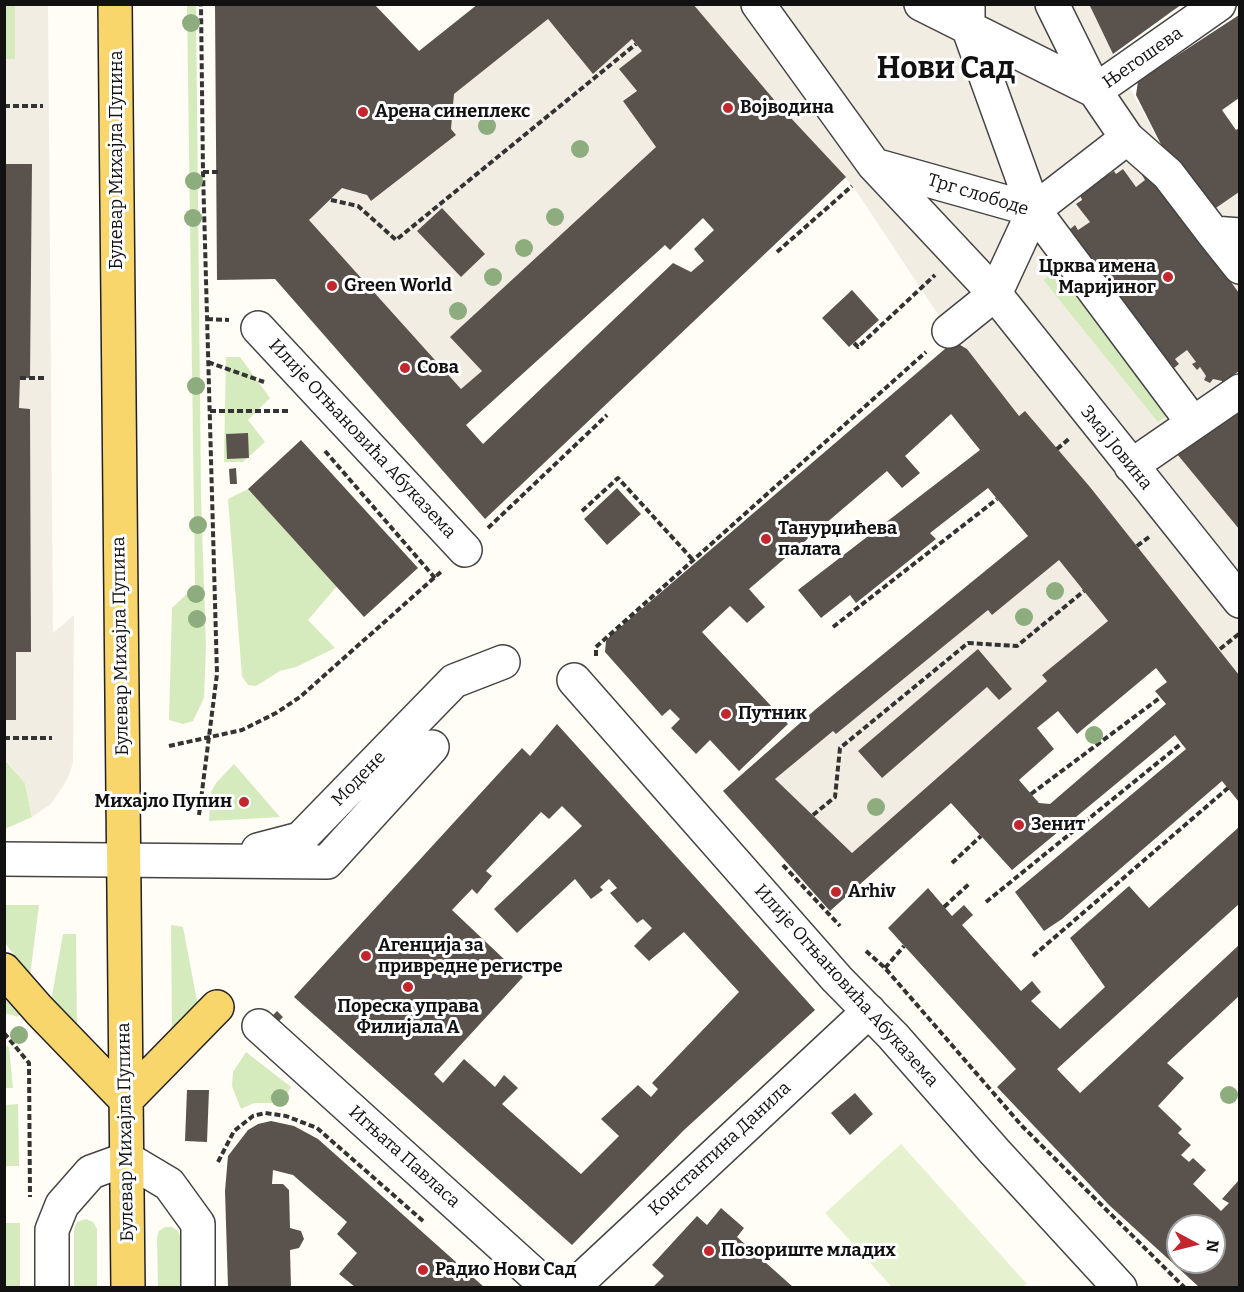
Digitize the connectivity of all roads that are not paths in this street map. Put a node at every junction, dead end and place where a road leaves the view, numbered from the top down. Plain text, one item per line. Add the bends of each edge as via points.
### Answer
1 (115, 4) edge
2 (758, 4) edge
3 (921, 4) edge
4 (1052, 4) edge
5 (1220, 4) edge
6 (968, 16) edge
7 (1095, 91) junction
8 (1127, 138) junction
9 (864, 175) junction
10 (1034, 210) junction
11 (1226, 234) edge
12 (1239, 267) edge
13 (995, 294) junction
14 (258, 328) dead end
15 (949, 331) road end
16 (1239, 391) edge
17 (1193, 423) junction
18 (1131, 466) junction
19 (465, 550) road end
20 (1239, 601) edge
21 (503, 662) dead end
22 (585, 669) road end
23 (432, 747) dead end
24 (4, 859) edge
25 (196, 859) junction
26 (123, 860) junction
27 (4, 970) edge
28 (217, 1008) dead end
29 (869, 1011) junction
30 (259, 1026) dead end
31 (126, 1100) junction
32 (127, 1159) junction
33 (52, 1287) edge
34 (128, 1287) edge
35 (198, 1287) edge
36 (549, 1287) edge
37 (572, 1287) edge
38 (1120, 1287) edge

1 - 26 main road, Булевар Михајла Пупина
2 - 9 street, Трг слободе
3 - 6 street
4 - 7 street
5 - 7 street, Његошева
6 - 7 street
6 - 10 street
7 - 8 street
8 - 10 street
8 - 11 street
9 - 10 street, Трг слободе
9 - 13 street, Трг слободе via 958,254
10 - 13 street
10 - 17 street, Трг слободе
11 - 12 street
13 - 15 street
13 - 18 street, Змај Јовина
14 - 19 street, Илије Огњановића Абуказема
16 - 17 street
17 - 18 street
18 - 20 street, Змај Јовина
21 - 25 street, Модене via 454,681 300,839 282,846
22 - 29 street, Илије Огњановића Абуказема via 837,979
23 - 25 street, Модене via 327,862
24 - 26 street, Модене
25 - 26 street, Модене
26 - 31 main road, Булевар Михајла Пупина
27 - 31 main road
28 - 31 main road
29 - 37 street, Константина Данила
29 - 38 street, Илије Огњановића Абуказема
30 - 36 street, Игњата Павласа
31 - 32 main road, Булевар Михајла Пупина
32 - 33 street via 91,1172 62,1204 52,1230
32 - 34 main road, Булевар Михајла Пупина
32 - 35 street via 169,1184 198,1224

